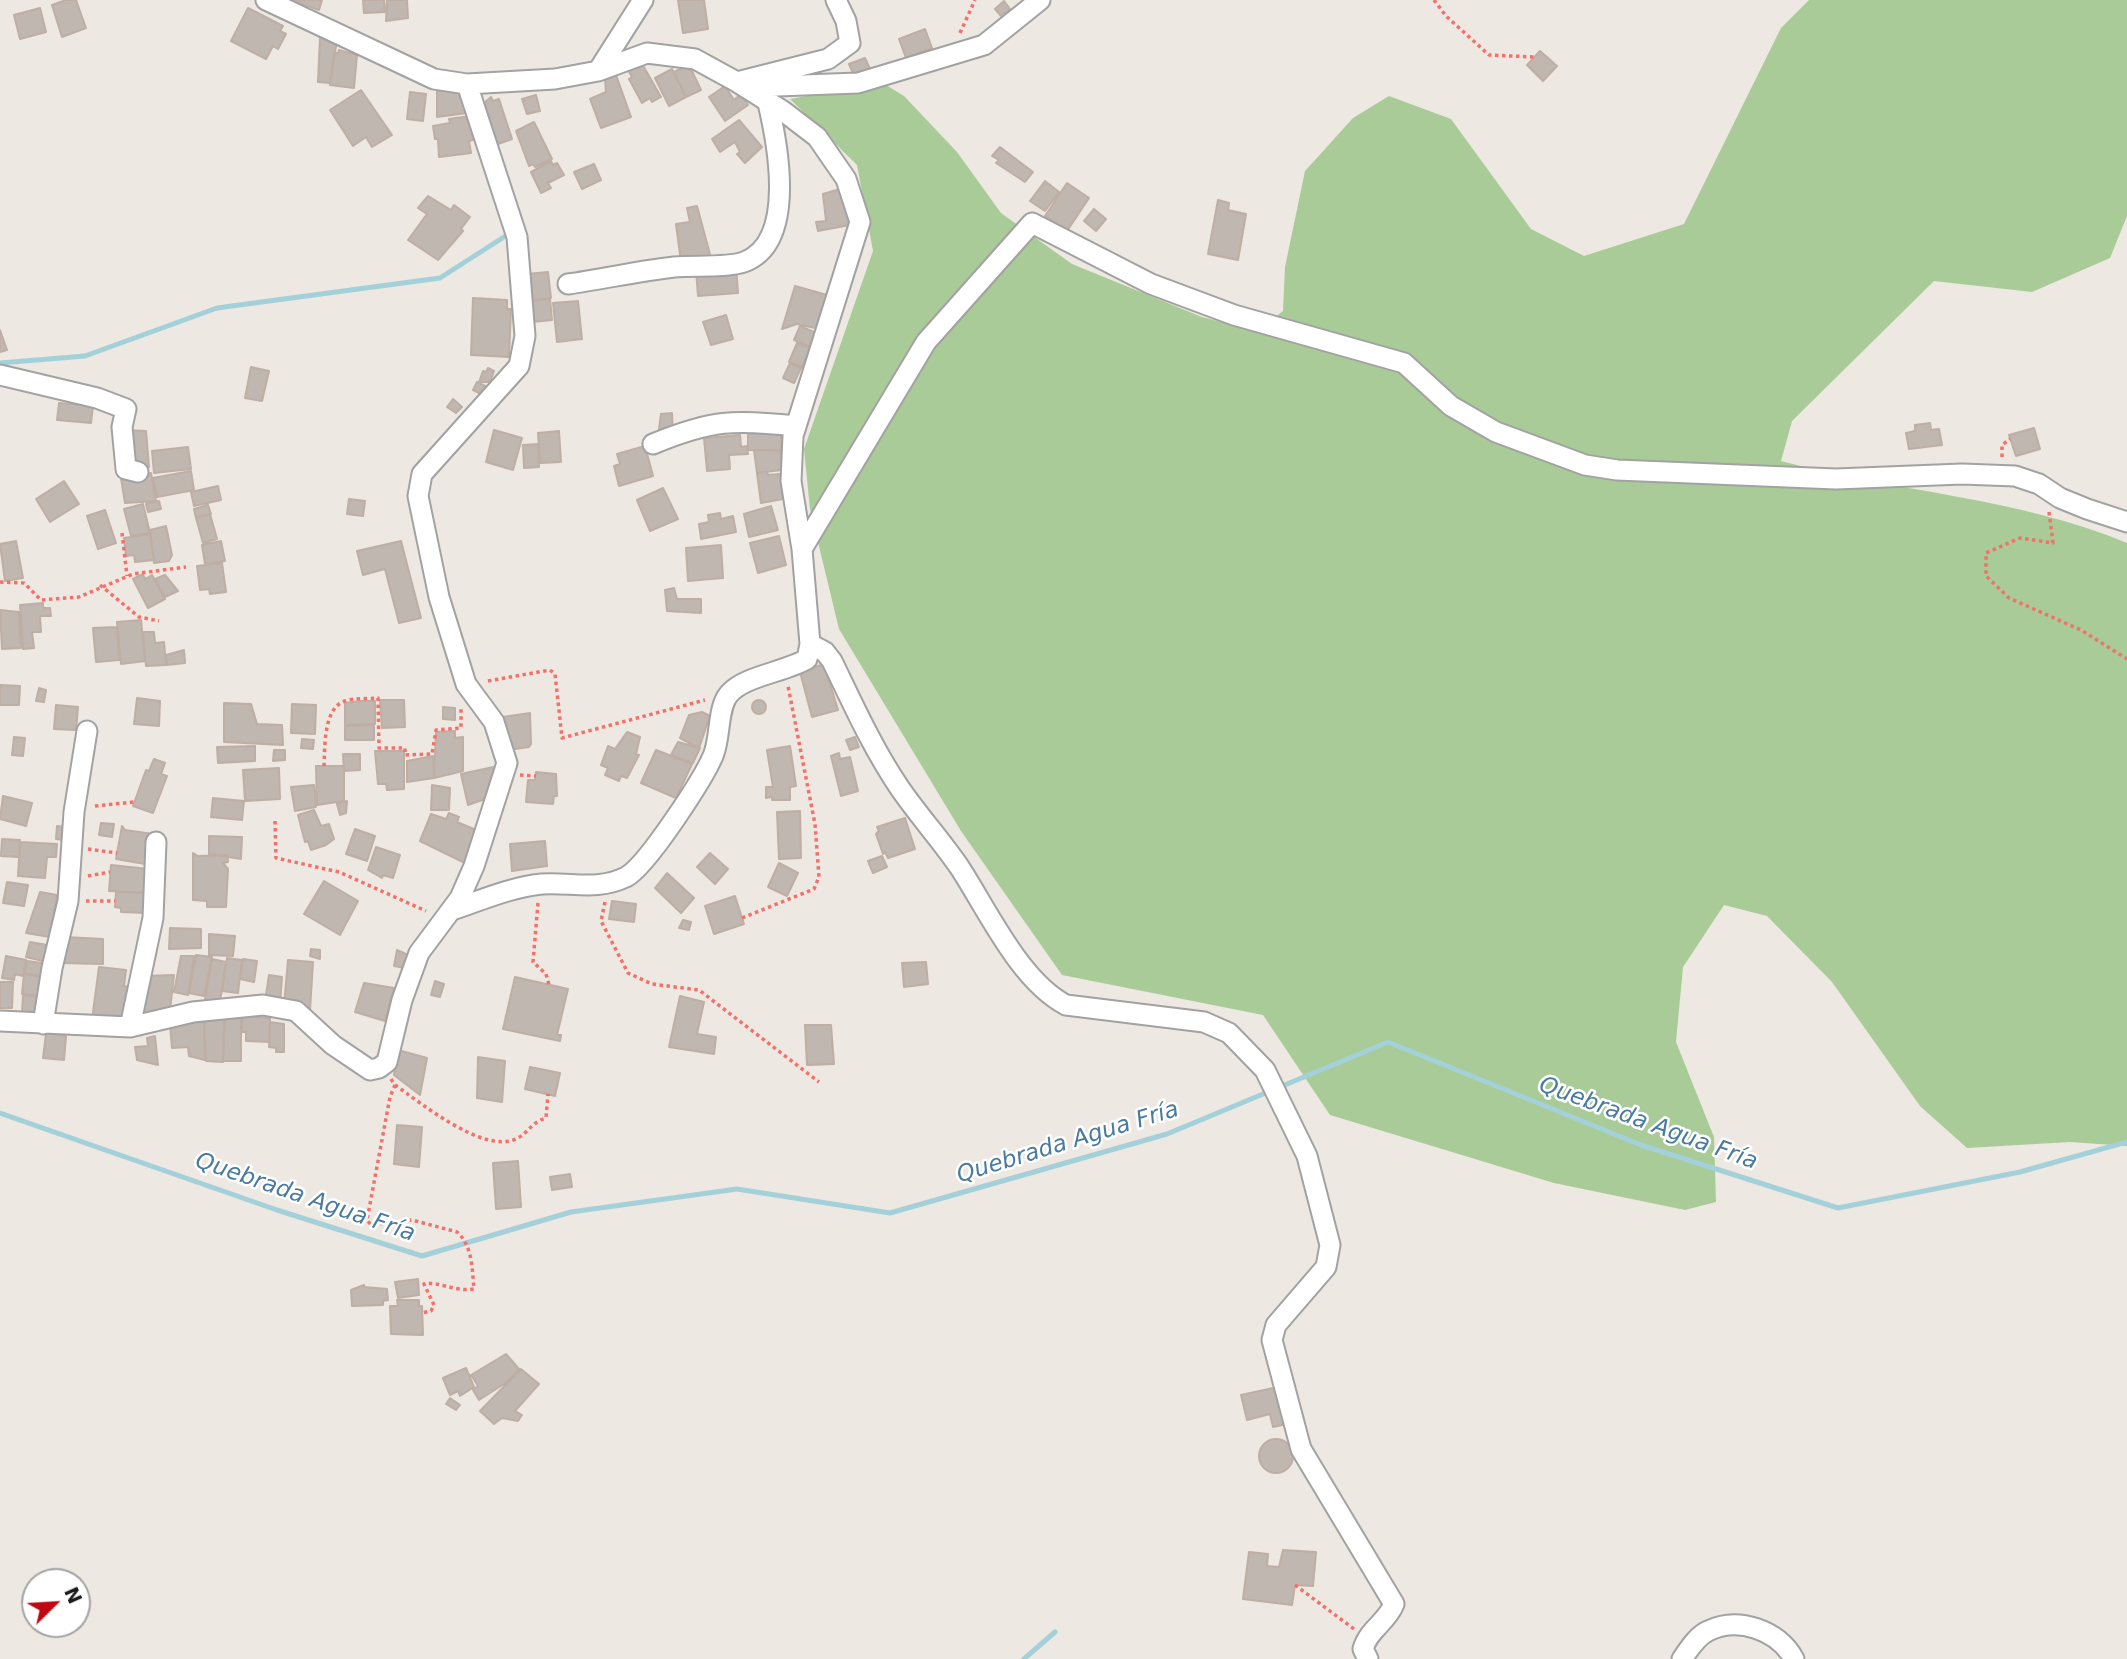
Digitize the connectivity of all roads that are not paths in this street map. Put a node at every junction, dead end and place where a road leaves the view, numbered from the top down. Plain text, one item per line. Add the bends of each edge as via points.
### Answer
1 (266, 0) edge
2 (643, 0) edge
3 (836, 0) edge
4 (1040, 0) edge
5 (598, 71) junction
6 (467, 84) junction
7 (743, 84) junction
8 (766, 99) junction
9 (568, 284) dead end
10 (0, 376) edge
11 (796, 426) junction
12 (653, 444) dead end
13 (138, 472) dead end
14 (2127, 522) edge
15 (802, 549) junction
16 (810, 643) junction
17 (87, 731) dead end
18 (156, 842) dead end
19 (449, 914) junction
20 (0, 1021) edge
21 (43, 1024) junction
22 (130, 1027) junction
23 (1368, 1659) edge
24 (1682, 1659) edge
25 (1794, 1659) edge

1 - 6 street via 434,79
2 - 5 street
3 - 7 street via 850,43 828,59
4 - 7 street via 984,45 858,83
5 - 6 street via 555,79
5 - 7 street via 647,53 695,60
6 - 19 street via 517,237 525,336 519,366 422,474 418,496 439,597 466,684 494,722 507,763 474,866
7 - 8 street
8 - 9 street via 776,138 779,185 776,220 768,243 744,262 672,267
8 - 11 street via 817,137 846,179 860,222
10 - 13 street via 126,409 122,427 126,469
11 - 12 street via 746,420 696,426
11 - 15 street via 791,481
14 - 15 street via 2069,502 2015,476 1836,479 1586,465 1496,432 1451,406 1404,363 1234,315 1151,284 1032,223 926,342
15 - 16 street
16 - 19 street via 807,659 740,685 727,695 713,755 658,844 629,876 597,887 542,884 517,888
16 - 23 street via 832,661 864,732 900,789 1046,995 1066,1005 1204,1022 1229,1033 1265,1070 1307,1156 1330,1245 1326,1267 1276,1325 1272,1340 1301,1449 1394,1604 1366,1637 1363,1649
17 - 21 street via 75,805 68,901
18 - 22 street via 153,918
19 - 22 street via 419,953 387,1062 382,1066 370,1070 333,1045 296,1011 263,1005 193,1012
20 - 21 street
21 - 22 street
24 - 25 street via 1707,1631 1732,1624 1762,1629

